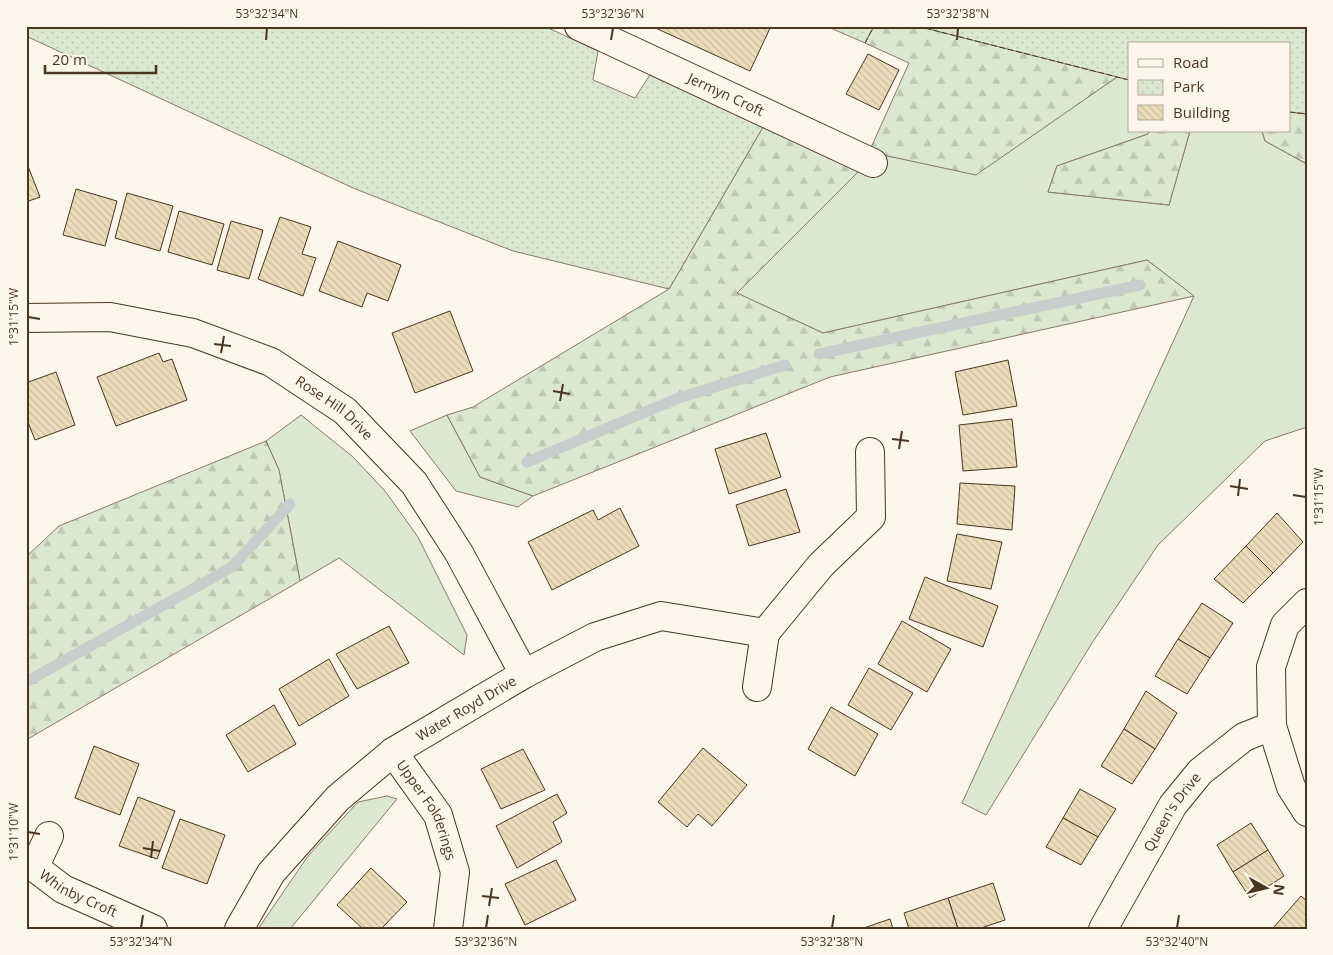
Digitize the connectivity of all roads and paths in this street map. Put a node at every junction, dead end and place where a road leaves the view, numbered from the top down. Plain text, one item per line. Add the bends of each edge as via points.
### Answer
1 (579, 26) edge
2 (873, 163) dead end
3 (26, 318) edge
4 (870, 452) dead end
5 (1307, 603) edge
6 (765, 633) junction
7 (524, 674) junction
8 (757, 687) dead end
9 (1272, 726) junction
10 (393, 752) junction
11 (1307, 812) edge
12 (49, 836) dead end
13 (31, 864) edge
14 (153, 929) edge
15 (239, 929) edge
16 (448, 929) edge
17 (1103, 929) edge

1 - 2 street, Jermyn Croft
3 - 7 street, Rose Hill Drive via 110,317 193,333 271,362 345,411 414,483 459,553
4 - 6 street via 871,517 821,565
5 - 9 street via 1285,626 1271,667
6 - 7 street, Water Royd Drive via 661,616 595,636
6 - 8 street
7 - 10 street, Water Royd Drive
9 - 11 street via 1291,787
9 - 17 street, Queen's Drive via 1244,738 1207,766 1172,805
10 - 15 street, Water Royd Drive via 338,798 271,873
10 - 16 street, Upper Folderings via 438,815 455,872
12 - 13 street, Whinby Croft
13 - 14 street, Whinby Croft via 63,888

